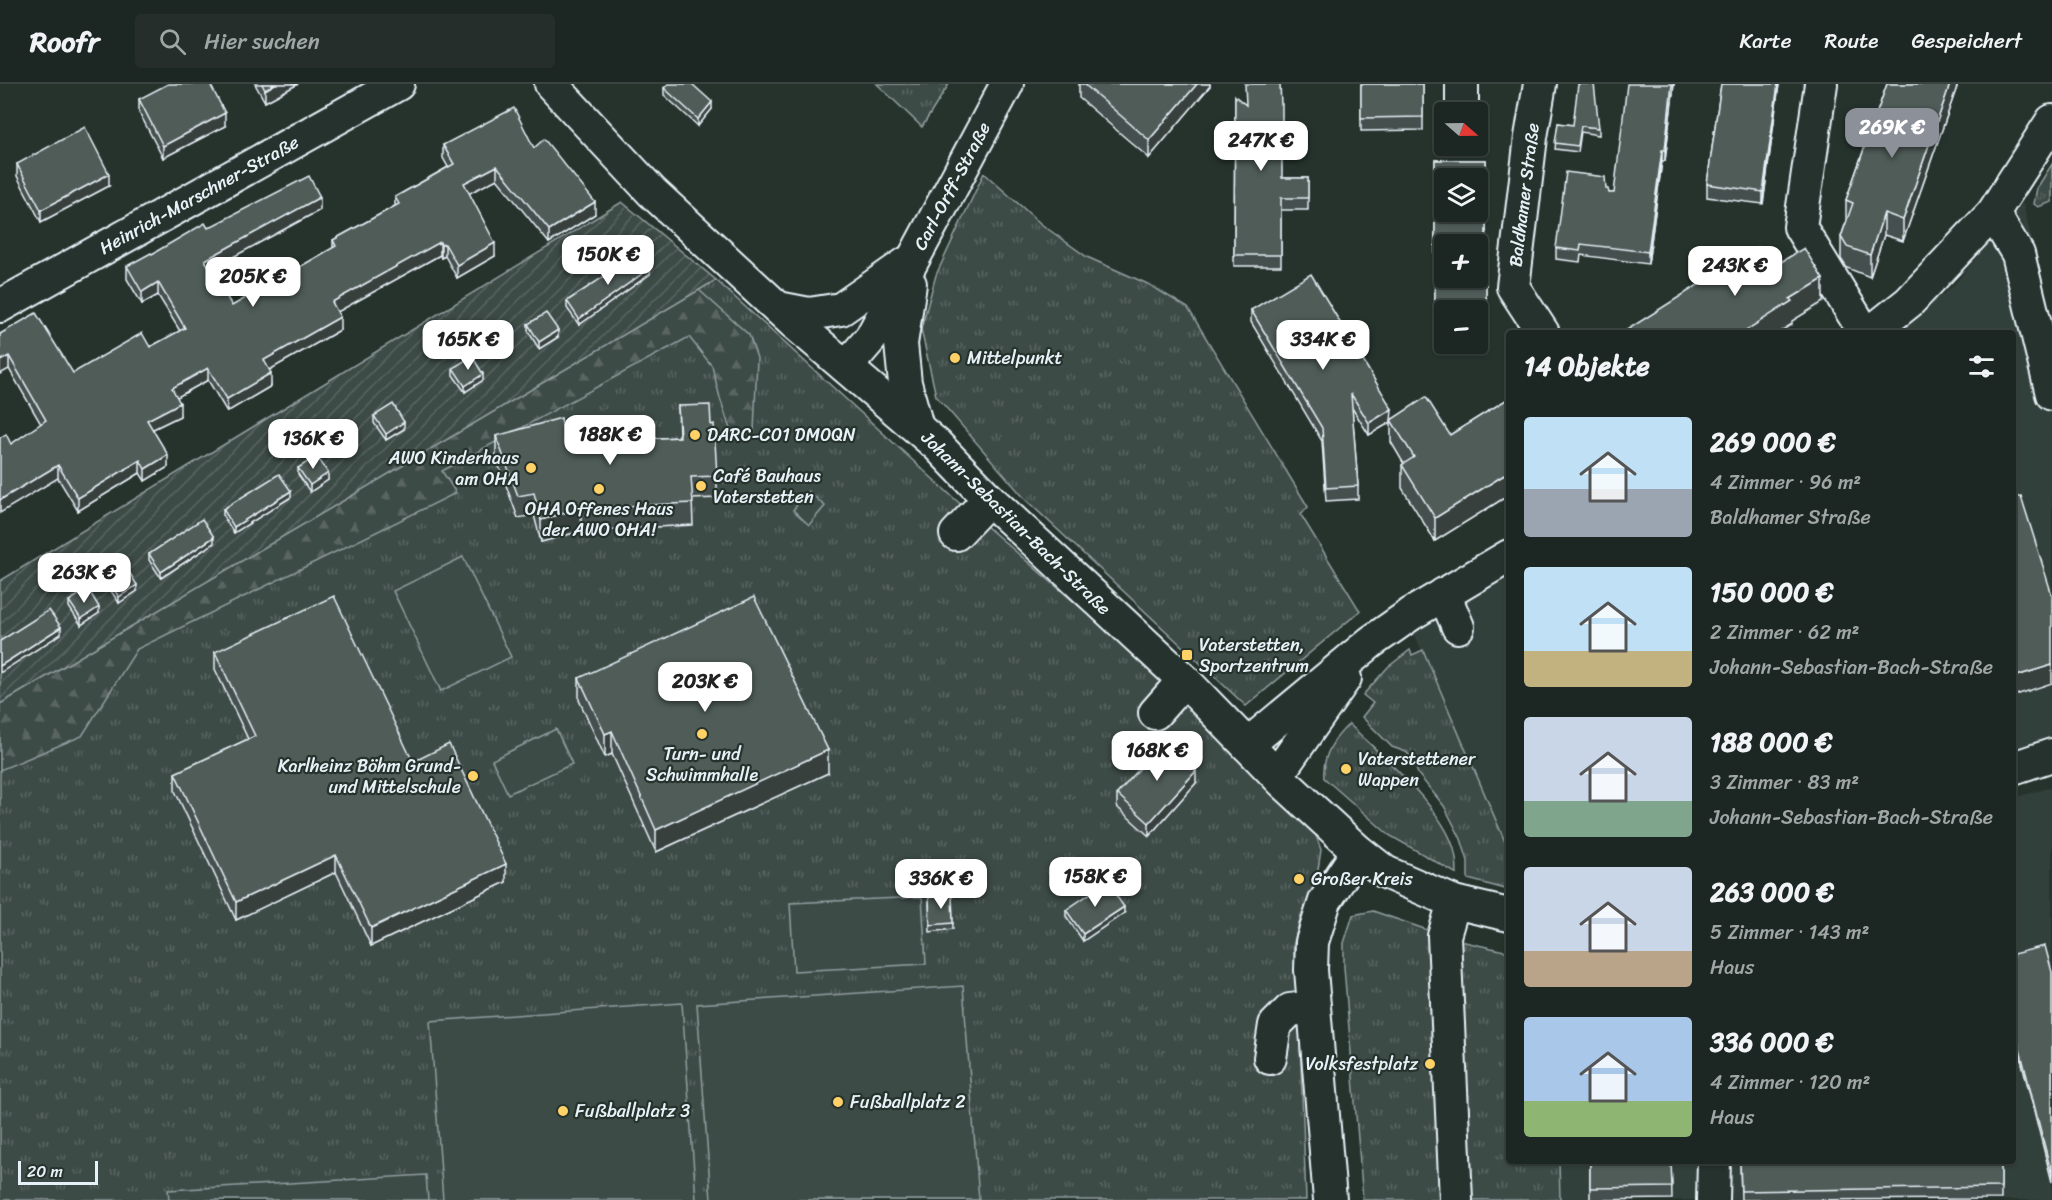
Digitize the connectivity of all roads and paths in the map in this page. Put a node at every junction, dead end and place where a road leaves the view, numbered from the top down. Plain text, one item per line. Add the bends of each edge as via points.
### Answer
1 (398, 84) edge
2 (551, 84) edge
3 (1007, 84) edge
4 (1462, 84) edge
5 (1540, 84) edge
6 (1821, 84) edge
7 (1462, 102) edge
8 (2052, 121) edge
9 (1993, 213) junction
10 (915, 257) junction
11 (0, 306) edge
12 (778, 308) junction
13 (1541, 330) edge
14 (1863, 330) edge
15 (1874, 330) edge
16 (846, 367) junction
17 (2052, 394) edge
18 (917, 427) junction
19 (989, 498) junction
20 (956, 534) dead end
21 (1506, 558) edge
22 (1444, 594) junction
23 (1458, 627) dead end
24 (1371, 642) junction
25 (1184, 680) junction
26 (1155, 713) dead end
27 (1247, 745) junction
28 (2052, 755) edge
29 (2016, 767) edge
30 (1277, 775) junction
31 (1358, 851) junction
32 (1454, 902) junction
33 (1506, 914) edge
34 (1314, 1007) junction
35 (1270, 1058) dead end
36 (1714, 1164) edge
37 (1330, 1200) edge
38 (1456, 1200) edge
39 (1713, 1200) edge

1 - 11 street, Heinrich-Marschner-Straße
2 - 12 street, Johann-Sebastian-Bach-Straße via 652,192
3 - 10 street, Carl-Orff-Straße
4 - 7 street
5 - 13 street, Baldhamer Straße via 1512,287
6 - 14 street via 1800,227
8 - 9 street
9 - 15 street via 1909,302
9 - 17 street via 2018,254
10 - 12 street, Carl-Orff-Straße via 841,309 809,314
10 - 16 street, Carl-Orff-Straße via 871,338
10 - 18 street, Carl-Orff-Straße via 901,344 904,383
12 - 16 street, Johann-Sebastian-Bach-Straße
16 - 18 street, Johann-Sebastian-Bach-Straße
18 - 19 street, Johann-Sebastian-Bach-Straße
19 - 20 street
19 - 25 street, Johann-Sebastian-Bach-Straße
21 - 22 street
22 - 23 street
22 - 24 street
24 - 27 street
24 - 30 street
25 - 26 street
25 - 27 street, Johann-Sebastian-Bach-Straße
27 - 30 street, Johann-Sebastian-Bach-Straße
28 - 29 street
30 - 31 street, Johann-Sebastian-Bach-Straße
31 - 32 street, Johann-Sebastian-Bach-Straße via 1385,872
31 - 34 street via 1325,901 1317,921 1311,970
32 - 33 street, Johann-Sebastian-Bach-Straße
32 - 38 street via 1444,936
34 - 35 street via 1290,1010 1275,1025
34 - 37 street
36 - 39 street

